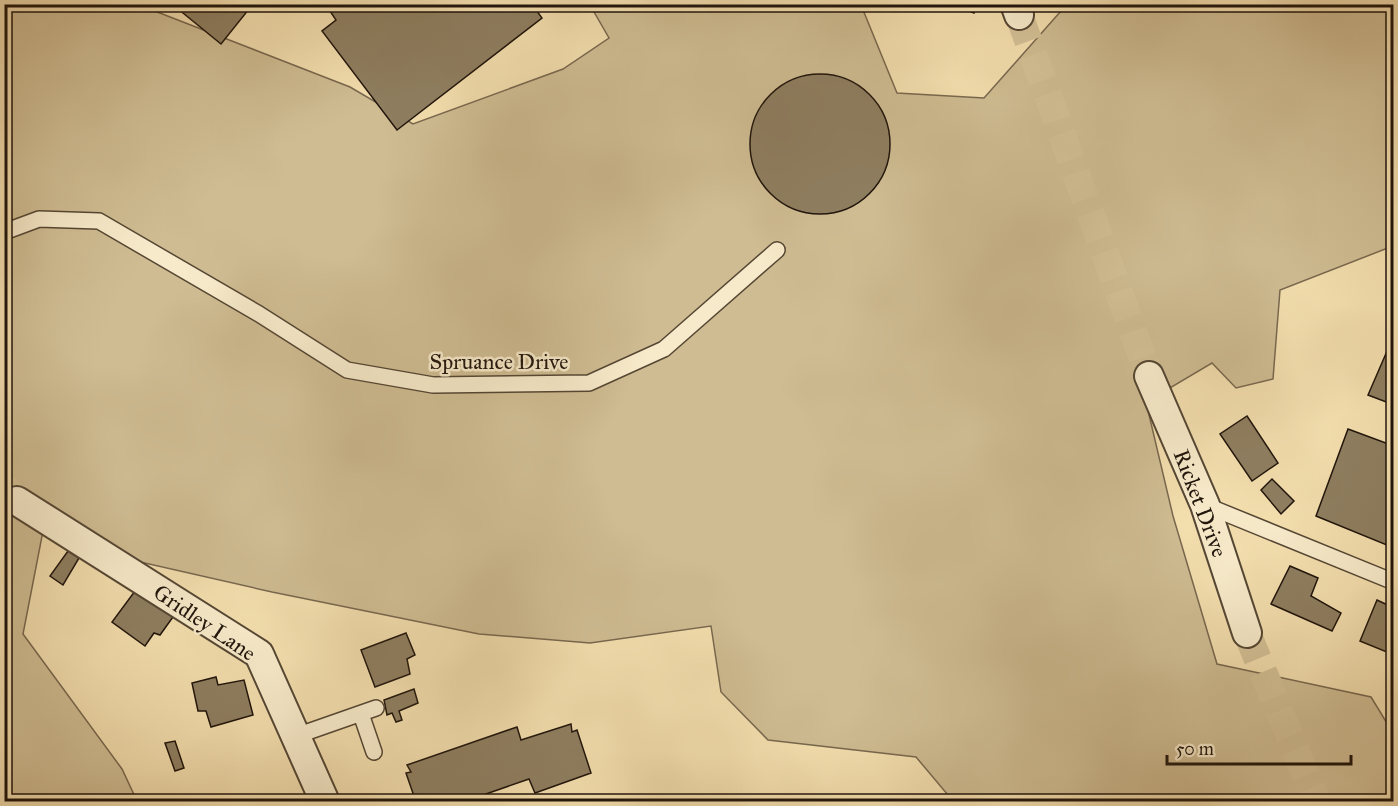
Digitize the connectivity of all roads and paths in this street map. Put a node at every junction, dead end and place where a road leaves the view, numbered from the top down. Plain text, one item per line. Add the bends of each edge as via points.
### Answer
1 (4, 232) edge
2 (777, 250) dead end
3 (1149, 376) tunnel mouth
4 (17, 501) tunnel mouth
5 (1205, 505) junction
6 (1394, 582) edge
7 (1246, 633) tunnel mouth
8 (376, 708) dead end
9 (361, 714) junction
10 (296, 736) junction
11 (374, 752) dead end
12 (325, 801) edge

1 - 2 lane, Spruance Drive via 39,219 99,221 347,369 434,385 588,383 664,349
3 - 5 street, Ricket Drive
4 - 10 street, Gridley Lane via 260,654
5 - 6 lane
5 - 7 street, Ricket Drive
8 - 9 lane
9 - 10 lane
9 - 11 lane
10 - 12 street, Gridley Lane

